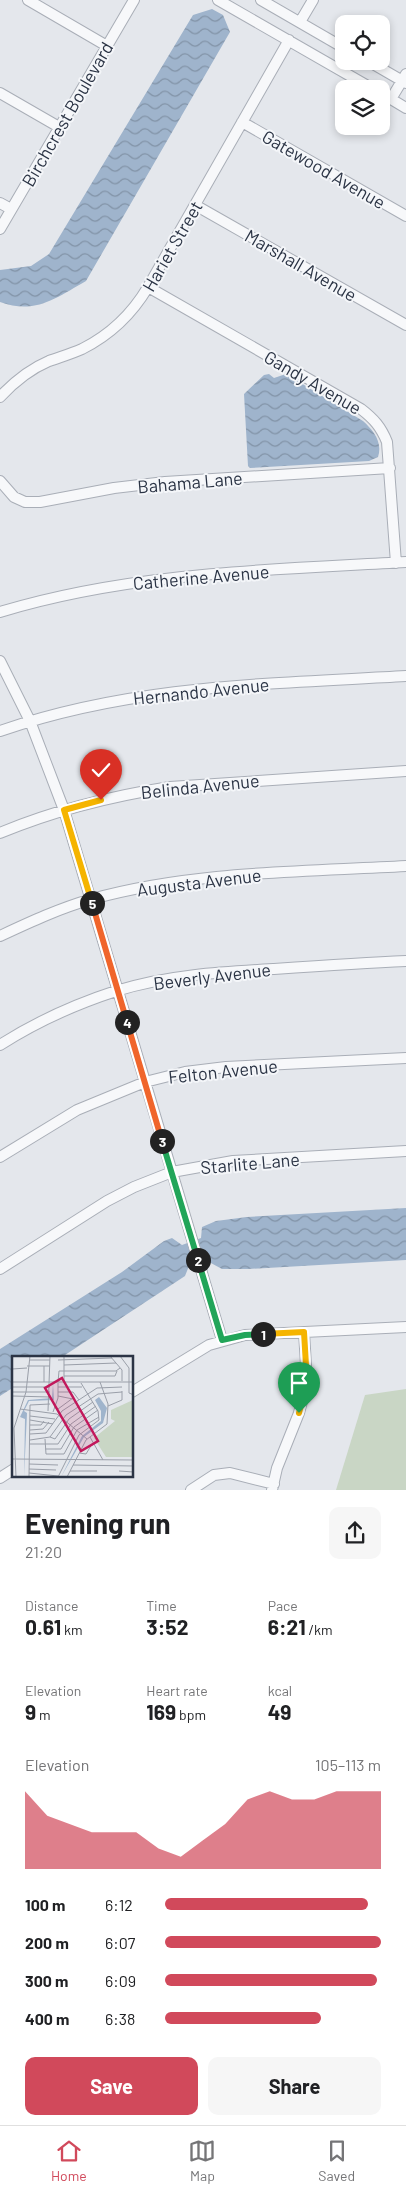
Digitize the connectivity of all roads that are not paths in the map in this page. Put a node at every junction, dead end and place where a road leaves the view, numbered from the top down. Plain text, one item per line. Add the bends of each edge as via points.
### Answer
1 (28, 0) edge
2 (134, 0) edge
3 (218, 0) edge
4 (261, 0) edge
5 (313, 0) edge
6 (300, 22) junction
7 (289, 40) junction
8 (335, 43) edge
9 (107, 46) junction
10 (386, 70) edge
11 (405, 79) edge
12 (358, 80) edge
13 (0, 93) edge
14 (391, 99) joint
15 (406, 108) edge
16 (242, 122) junction
17 (59, 127) junction
18 (0, 203) edge
19 (195, 205) junction
20 (12, 209) junction
21 (406, 216) edge
22 (0, 229) edge
23 (148, 287) junction
24 (406, 326) edge
25 (0, 397) edge
26 (390, 468) junction
27 (0, 481) edge
28 (401, 562) edge
29 (0, 612) edge
30 (0, 661) edge
31 (406, 676) edge
32 (30, 721) junction
33 (0, 731) edge
34 (406, 771) edge
35 (64, 810) junction
36 (0, 833) edge
37 (406, 866) edge
38 (91, 900) junction
39 (0, 936) edge
40 (406, 961) edge
41 (118, 990) junction
42 (0, 1045) edge
43 (406, 1058) edge
44 (145, 1082) junction
45 (406, 1151) edge
46 (0, 1157) edge
47 (172, 1172) junction
48 (0, 1270) edge
49 (406, 1326) edge
50 (304, 1332) junction
51 (222, 1340) junction
52 (134, 1391) edge
53 (12, 1470) edge
54 (0, 1478) edge
55 (273, 1487) edge
56 (191, 1490) edge

1 - 9 street
2 - 9 street, Birchcrest Boulevard
3 - 7 street
4 - 6 street
5 - 6 street
6 - 8 street
7 - 12 street
7 - 16 street, Hariet Street
9 - 17 street, Birchcrest Boulevard
10 - 11 street
11 - 14 street
13 - 17 street
14 - 15 street
16 - 19 street, Hariet Street
16 - 21 street, Gatewood Avenue
17 - 20 street, Birchcrest Boulevard
18 - 20 street
19 - 23 street, Hariet Street
19 - 24 street, Marshall Avenue
20 - 22 street, Birchcrest Boulevard
23 - 25 street, Hariet Street via 130,313 105,336 28,372
23 - 26 street, Gandy Avenue via 367,413 387,442
26 - 27 street, Bahama Lane via 165,482 40,502 25,502
26 - 28 street, Gandy Avenue
28 - 29 street, Catherine Avenue via 143,580 68,594
30 - 32 street
31 - 32 street, Hernando Avenue via 184,690 105,702
32 - 33 street, Hernando Avenue
32 - 35 street
34 - 35 street, Belinda Avenue via 188,785 135,793
35 - 36 street, Belinda Avenue
35 - 38 street
37 - 38 street, Augusta Avenue via 190,880 152,885
38 - 39 street, Augusta Avenue
38 - 41 street
40 - 41 street, Beverly Avenue via 219,972 169,978
41 - 42 street, Beverly Avenue via 64,1010
41 - 44 street
43 - 44 street, Felton Avenue via 226,1067 185,1072
44 - 46 street, Felton Avenue via 77,1110
44 - 47 street
45 - 47 street, Starlite Lane via 233,1161
47 - 48 street, Starlite Lane via 107,1201
47 - 51 street
49 - 50 street
50 - 51 street via 245,1335
50 - 55 street via 307,1382
51 - 52 street via 193,1353
53 - 54 street
55 - 56 street via 230,1473 214,1476

